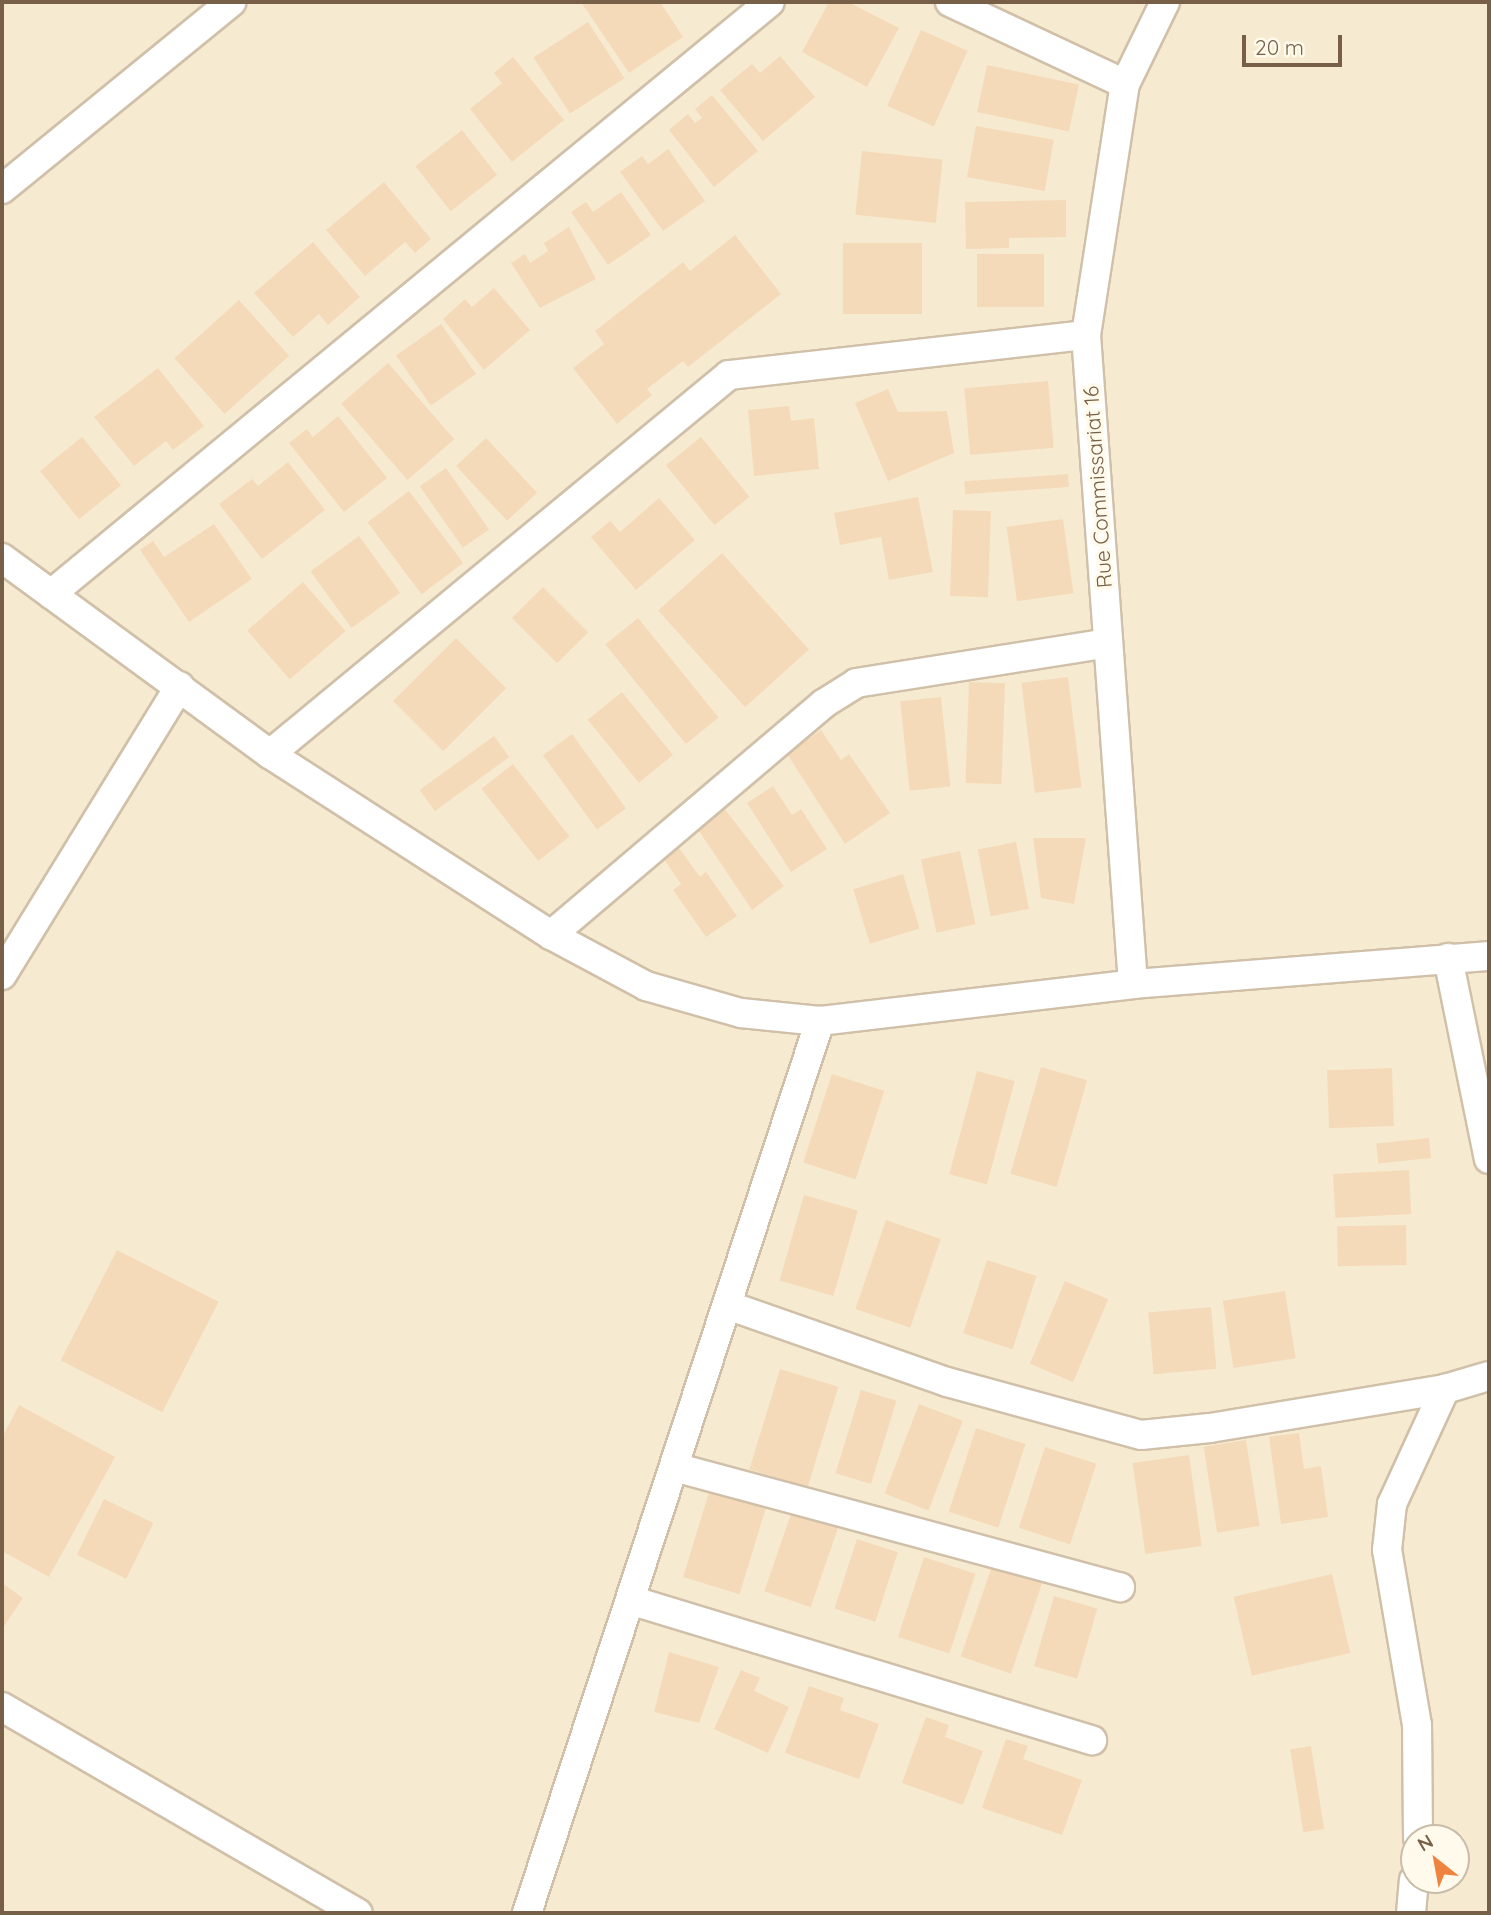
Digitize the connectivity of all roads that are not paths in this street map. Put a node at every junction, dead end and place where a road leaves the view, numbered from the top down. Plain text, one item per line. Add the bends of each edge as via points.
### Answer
1 (231, 2) edge
2 (770, 2) edge
3 (950, 2) edge
4 (1165, 2) edge
5 (1125, 84) junction
6 (2, 189) edge
7 (1086, 335) junction
8 (2, 558) edge
9 (51, 594) junction
10 (1108, 643) junction
11 (180, 686) junction
12 (270, 754) junction
13 (551, 935) junction
14 (1489, 956) edge
15 (1448, 958) junction
16 (3, 970) edge
17 (1133, 984) junction
18 (820, 1021) junction
19 (1489, 1159) edge
20 (727, 1305) junction
21 (1489, 1376) edge
22 (1445, 1388) junction
23 (674, 1467) junction
24 (1120, 1587) dead end
25 (630, 1600) junction
26 (2, 1707) edge
27 (1092, 1740) dead end
28 (1418, 1824) edge
29 (1413, 1894) edge
30 (358, 1913) edge
31 (527, 1913) edge
32 (1411, 1913) edge

1 - 6 street
2 - 9 street
3 - 5 street
4 - 5 street, Rue Commissariat 16
5 - 7 street, Rue Commissariat 16
7 - 10 street, Rue Commissariat 16
7 - 12 street via 729,374
8 - 9 street
9 - 11 street
10 - 13 street via 856,683 823,704
10 - 17 street, Rue Commissariat 16
11 - 12 street
11 - 16 street
12 - 13 street
13 - 18 street via 646,986 741,1013
14 - 15 street
15 - 17 street
15 - 19 street
17 - 18 street
18 - 20 street
20 - 22 street via 947,1381 1142,1435 1210,1428
20 - 23 street
21 - 22 street
22 - 28 street via 1392,1504 1387,1550 1417,1726
23 - 24 street
23 - 25 street
25 - 27 street
25 - 31 street
26 - 30 street
29 - 32 street

